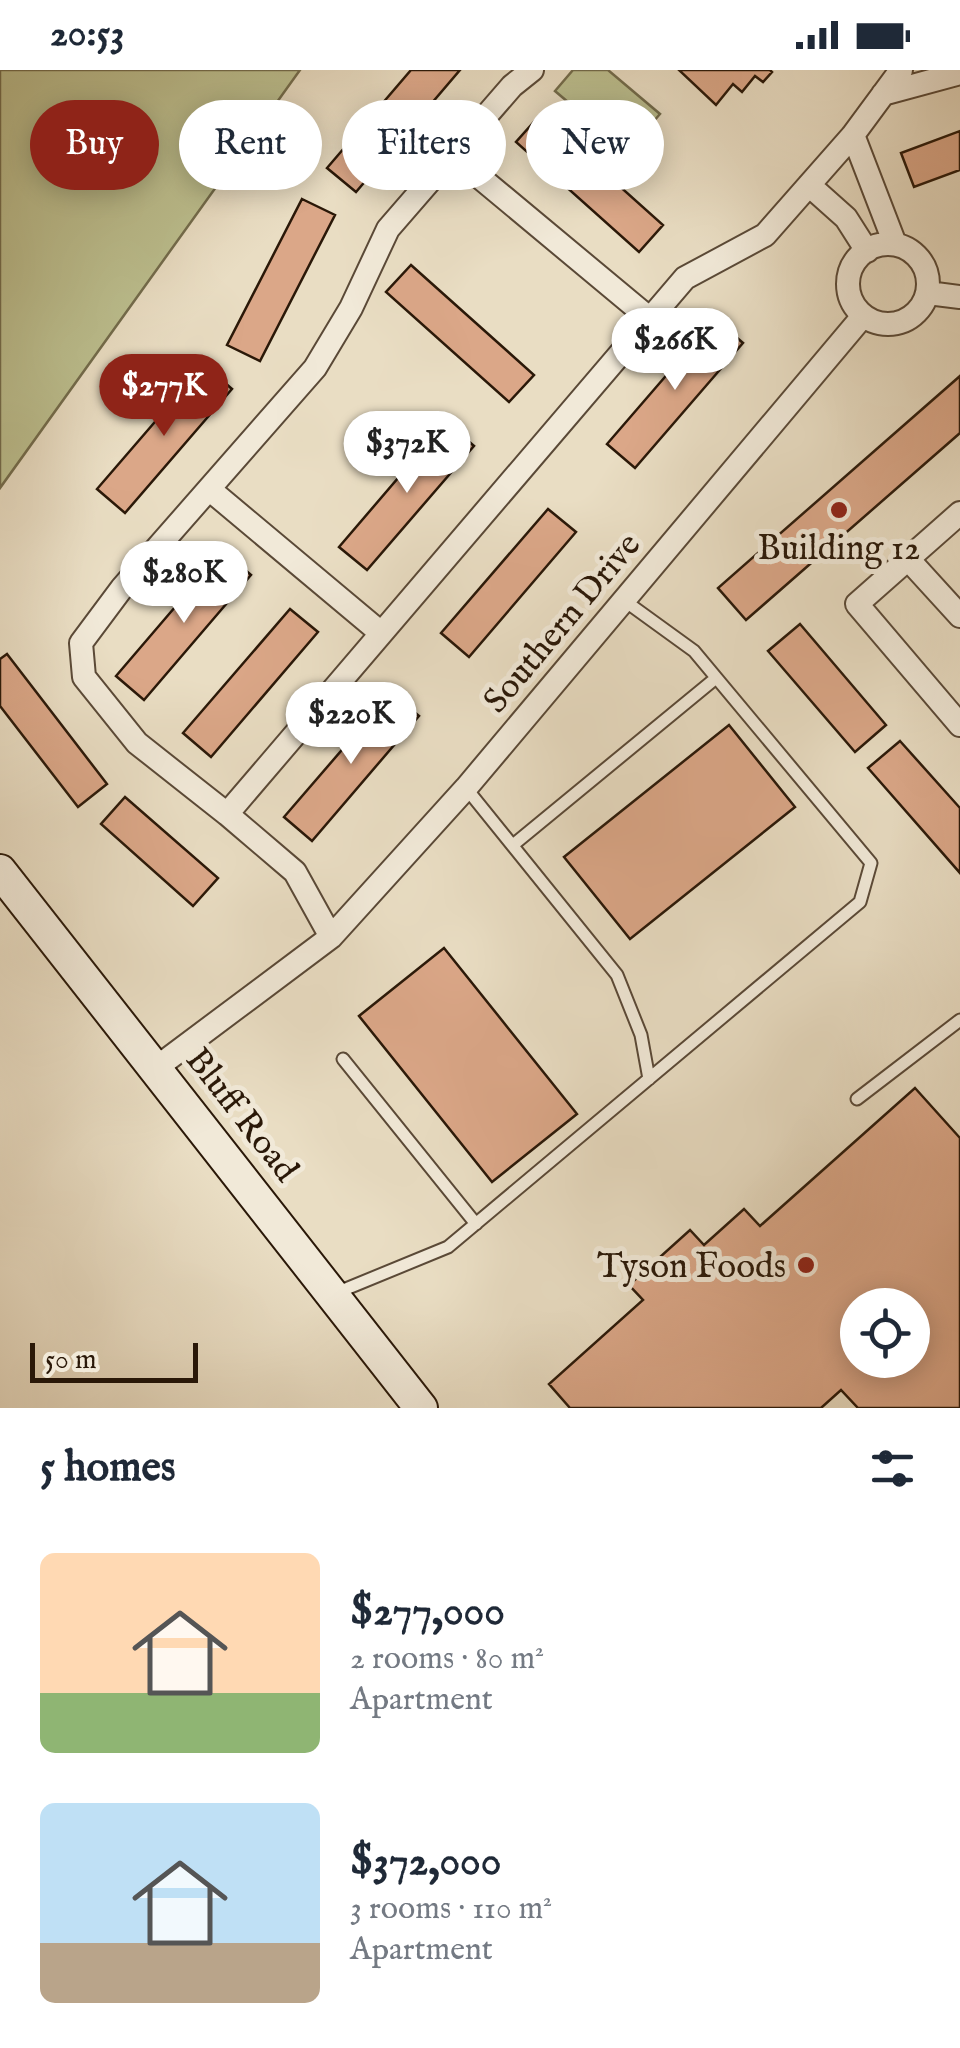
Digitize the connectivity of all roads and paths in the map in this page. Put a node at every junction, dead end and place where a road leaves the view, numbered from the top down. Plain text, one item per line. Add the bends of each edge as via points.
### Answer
1 (532, 70) edge
2 (900, 70) edge
3 (960, 73) edge
4 (883, 94) junction
5 (500, 100) edge
6 (853, 135) junction
7 (809, 185) junction
8 (422, 190) edge
9 (495, 190) edge
10 (895, 244) junction
11 (867, 250) junction
12 (928, 293) junction
13 (960, 298) edge
14 (863, 316) junction
15 (650, 320) junction
16 (209, 488) junction
17 (960, 513) edge
18 (908, 559) junction
19 (625, 601) junction
20 (960, 616) edge
21 (381, 634) junction
22 (716, 678) junction
23 (960, 725) edge
24 (466, 788) junction
25 (227, 814) junction
26 (513, 844) junction
27 (0, 872) edge
28 (331, 936) junction
29 (956, 1023) edge
30 (960, 1038) edge
31 (343, 1059) dead end
32 (156, 1068) junction
33 (650, 1079) junction
34 (857, 1098) dead end
35 (476, 1224) junction
36 (334, 1294) junction
37 (421, 1408) edge

1 - 5 street
2 - 4 street
3 - 4 street
4 - 6 street
6 - 7 street
6 - 10 street
7 - 11 street via 846,218
7 - 15 street via 764,235 686,278
8 - 16 street via 388,229 315,368
9 - 15 street
10 - 11 street
10 - 12 street via 918,256
11 - 14 street via 847,280
12 - 13 street
12 - 14 street via 902,322 888,325
14 - 19 street, Southern Drive
15 - 21 street
16 - 21 street
16 - 25 street via 81,643 84,677 137,744
17 - 18 street
18 - 20 street
18 - 23 street via 858,604
19 - 22 lane via 694,651
19 - 24 street, Southern Drive
21 - 25 street
22 - 26 lane
22 - 33 lane via 871,862 860,902
24 - 26 lane
24 - 28 street, Southern Drive
25 - 28 street via 295,872
26 - 33 lane via 616,975 641,1035
27 - 32 main road, Bluff Road
28 - 32 street, Southern Drive
29 - 30 lane
29 - 34 lane
31 - 35 lane
32 - 36 main road, Bluff Road
33 - 35 lane
35 - 36 lane via 448,1247
36 - 37 main road, Bluff Road

